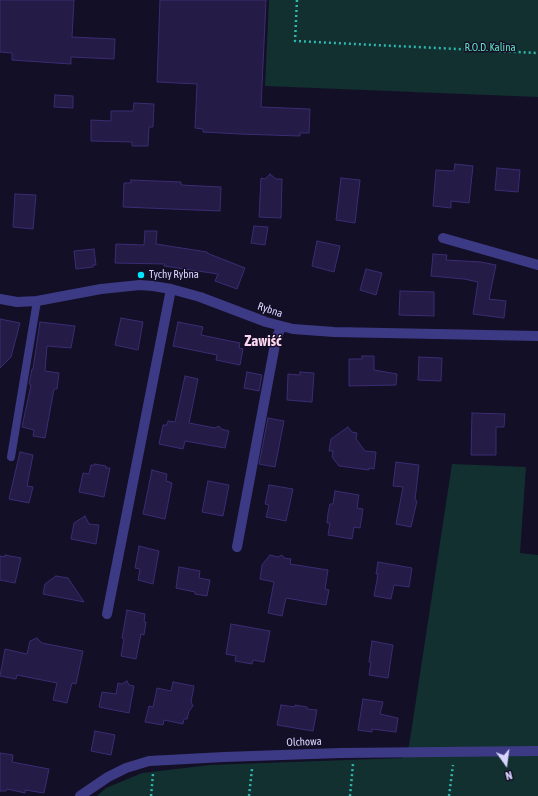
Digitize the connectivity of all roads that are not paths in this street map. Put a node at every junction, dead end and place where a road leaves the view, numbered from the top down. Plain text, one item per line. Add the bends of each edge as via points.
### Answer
1 (443, 238) dead end
2 (538, 265) edge
3 (171, 288) junction
4 (0, 300) edge
5 (37, 301) junction
6 (281, 327) junction
7 (538, 336) edge
8 (11, 457) dead end
9 (237, 547) dead end
10 (107, 614) dead end
11 (538, 751) edge
12 (80, 796) edge

1 - 2 street
3 - 5 street, Rybna via 121,287
3 - 6 street, Rybna
3 - 10 street
4 - 5 street, Rybna
5 - 8 lane
6 - 7 street, Rybna via 334,332
6 - 9 street via 276,339
11 - 12 street, Olchowa via 354,753 149,761 108,777

